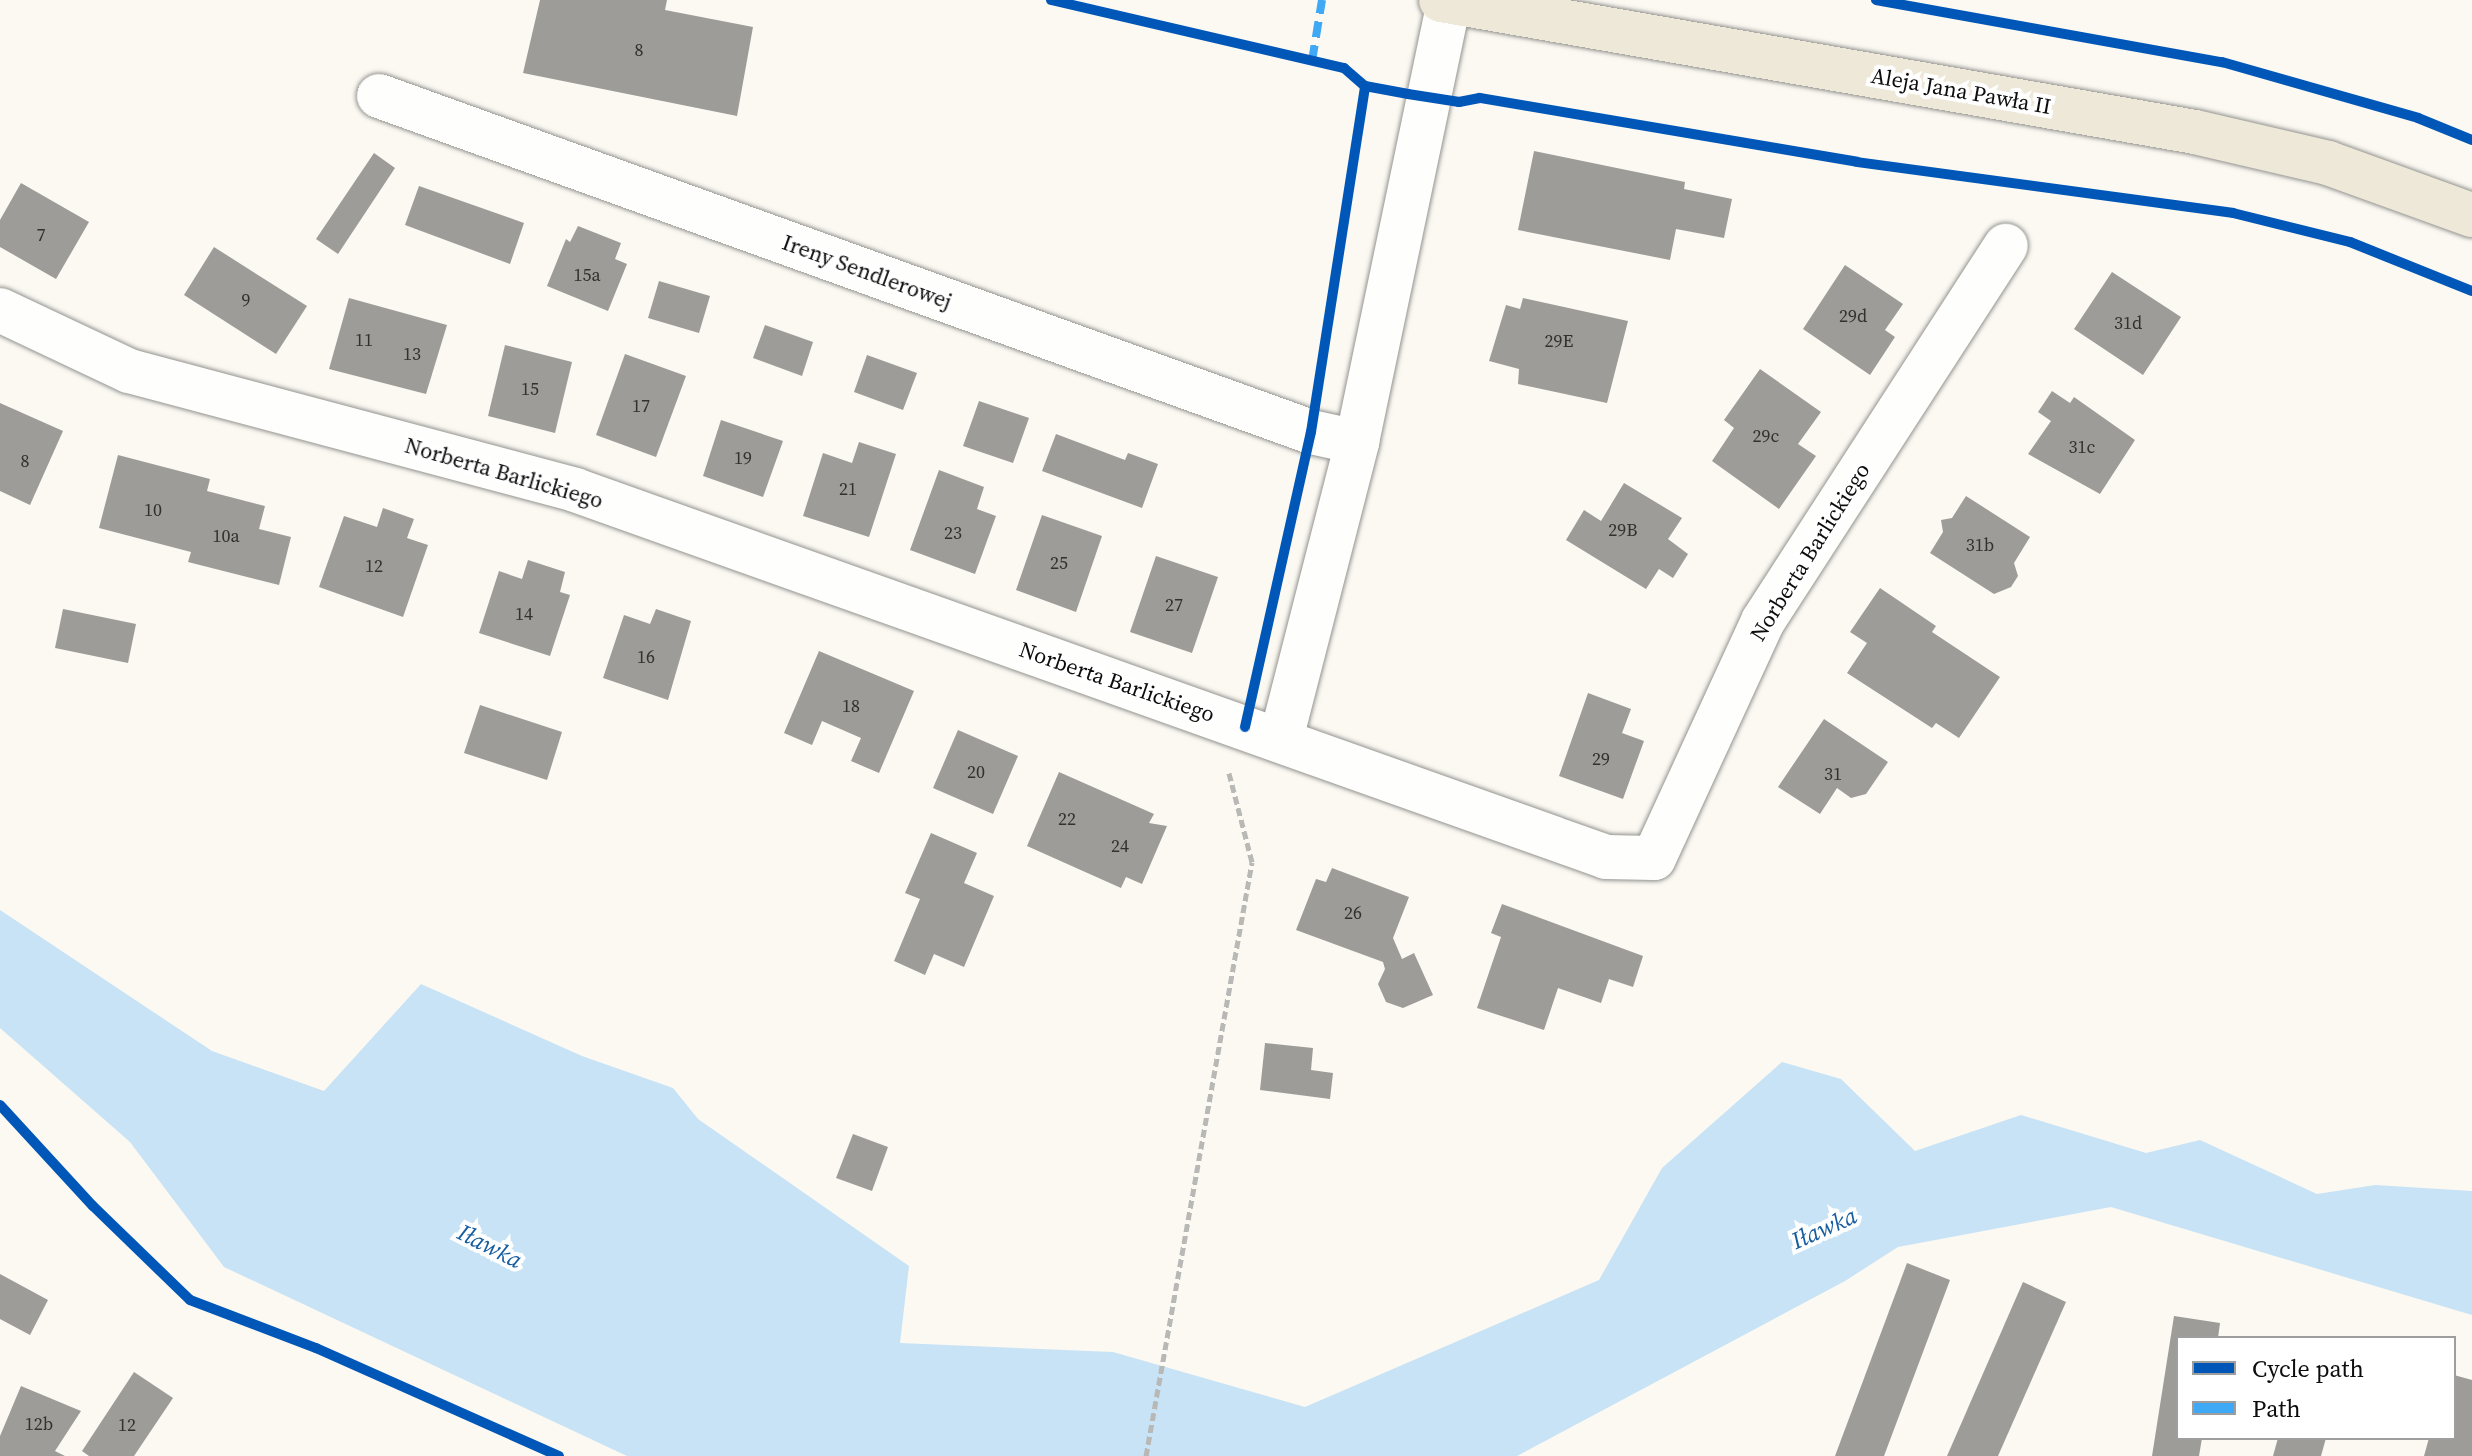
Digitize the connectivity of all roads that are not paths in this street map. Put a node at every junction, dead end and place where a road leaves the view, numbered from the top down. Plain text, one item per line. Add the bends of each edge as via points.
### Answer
1 (1445, 1) edge
2 (379, 96) dead end
3 (2472, 215) edge
4 (2006, 246) dead end
5 (0, 310) edge
6 (1357, 442) junction
7 (1263, 733) junction

1 - 3 main road, Aleja Jana Pawła II via 2195,132 2328,163
1 - 6 street
2 - 6 street, Ireny Sendlerowej via 1311,432
4 - 7 street, Norberta Barlickiego via 1763,621 1654,858 1606,857
5 - 7 street, Norberta Barlickiego via 129,371 575,490
6 - 7 street

